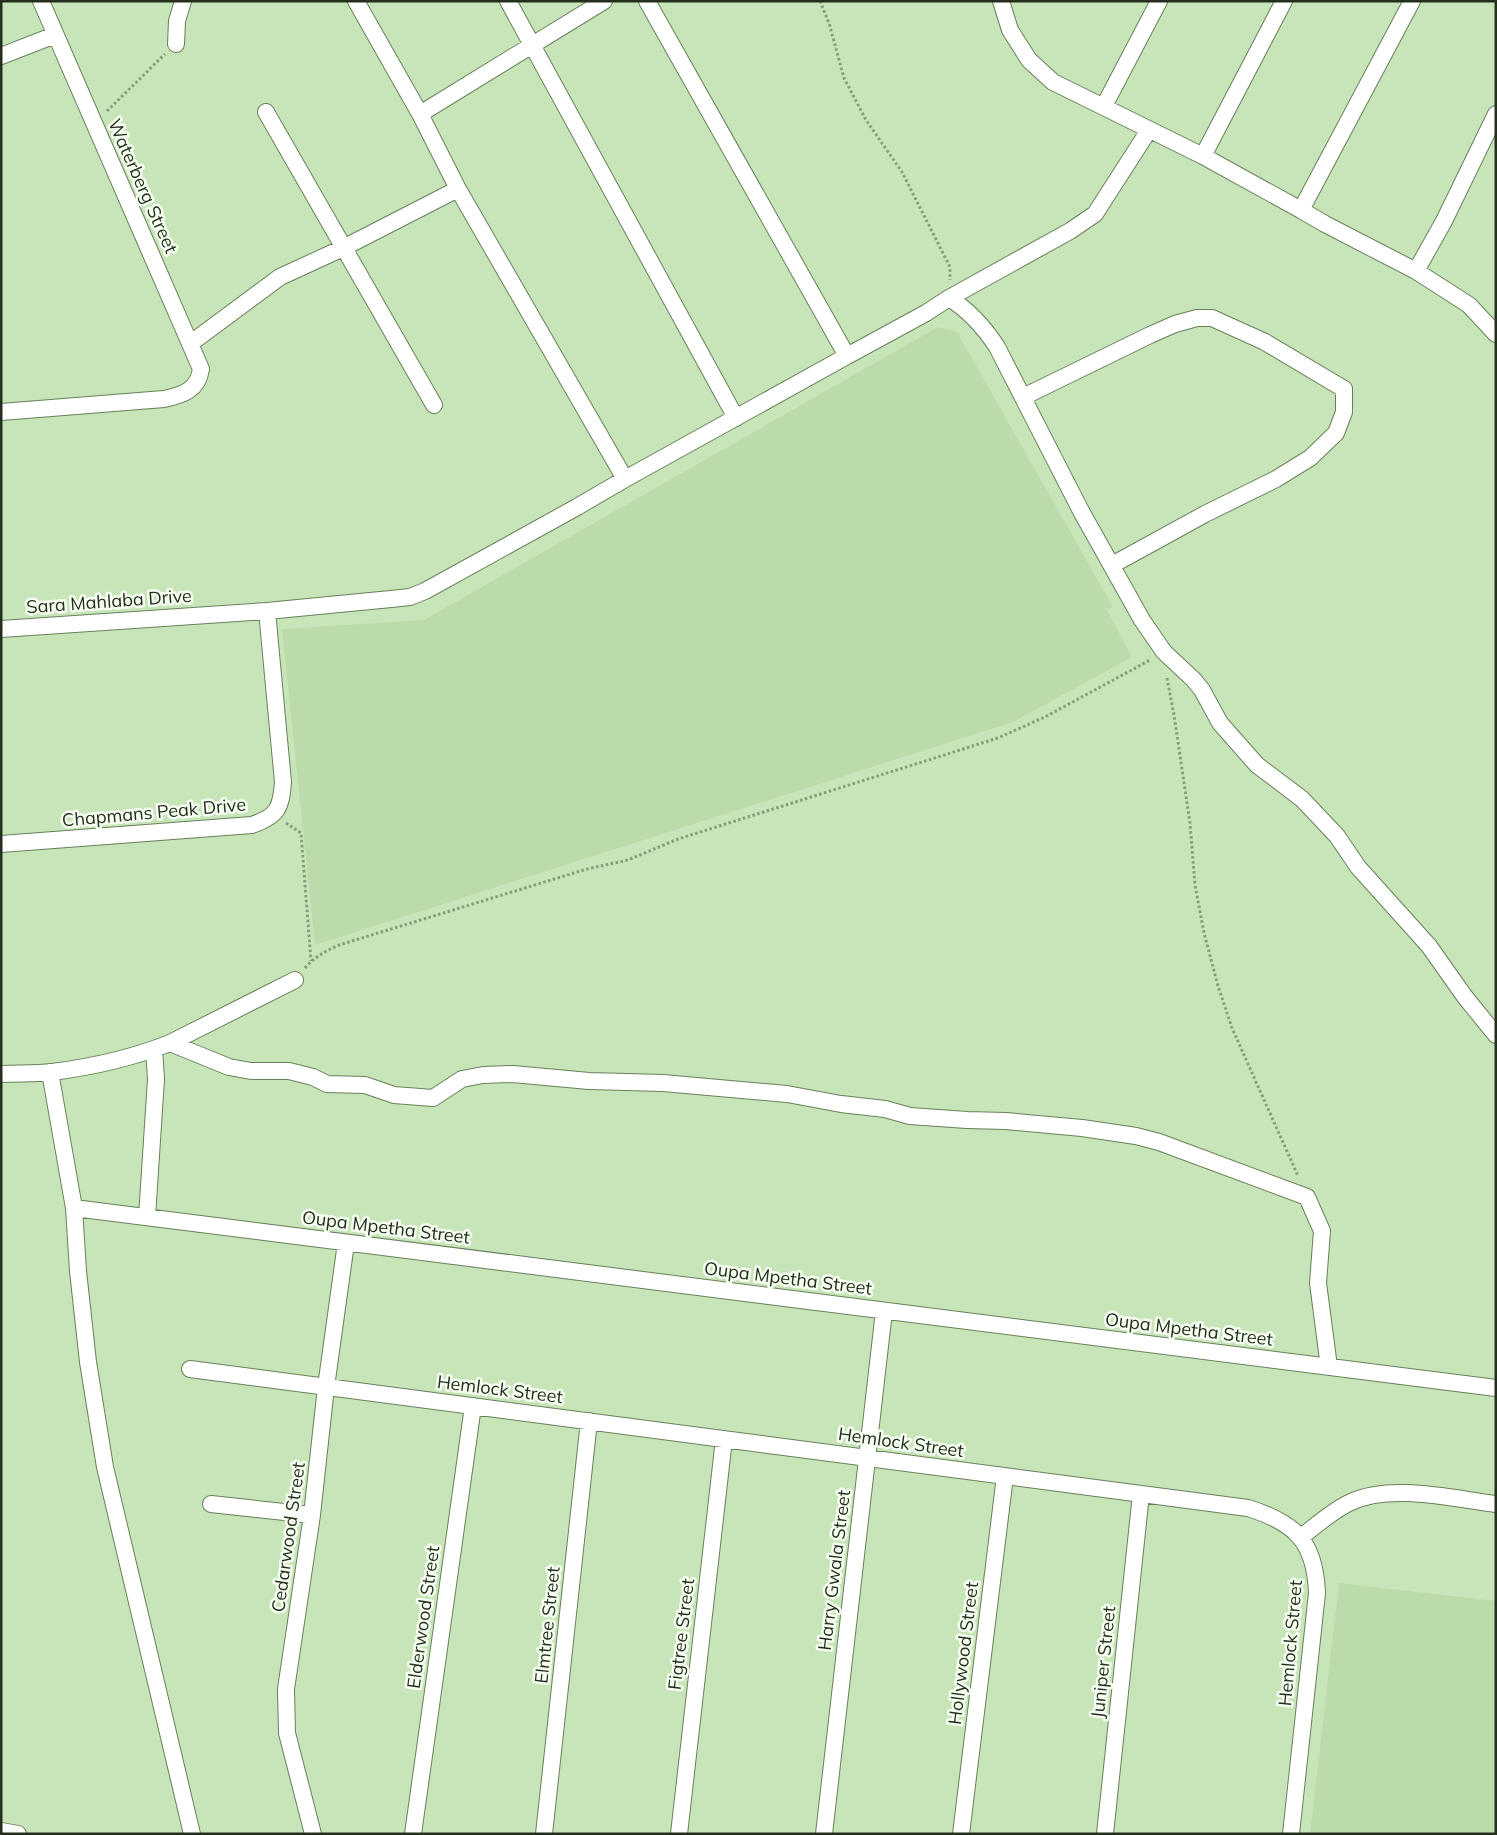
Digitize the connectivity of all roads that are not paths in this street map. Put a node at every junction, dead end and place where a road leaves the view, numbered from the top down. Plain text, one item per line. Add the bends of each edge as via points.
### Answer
1 (41, 1) edge
2 (183, 1) edge
3 (356, 1) edge
4 (508, 1) edge
5 (604, 1) edge
6 (647, 1) edge
7 (1001, 1) edge
8 (1159, 1) edge
9 (1284, 1) edge
10 (1412, 1) edge
11 (55, 36) junction
12 (176, 44) road end
13 (532, 46) junction
14 (1, 56) edge
15 (1104, 106) junction
16 (266, 112) dead end
17 (420, 114) junction
18 (1496, 114) edge
19 (1149, 130) junction
20 (1203, 156) junction
21 (458, 189) junction
22 (1301, 210) junction
23 (343, 248) junction
24 (1416, 272) junction
25 (949, 298) junction
26 (1496, 334) edge
27 (191, 343) junction
28 (847, 356) junction
29 (1023, 397) junction
30 (434, 405) dead end
31 (1, 412) edge
32 (736, 418) junction
33 (625, 479) junction
34 (1112, 565) junction
35 (267, 611) junction
36 (1, 629) edge
37 (1, 844) edge
38 (294, 980) road end
39 (1496, 1035) edge
40 (162, 1046) junction
41 (50, 1072) junction
42 (1, 1074) edge
43 (74, 1208) junction
44 (147, 1217) junction
45 (346, 1242) junction
46 (884, 1311) junction
47 (1329, 1367) junction
48 (190, 1369) dead end
49 (326, 1387) junction
50 (1496, 1388) edge
51 (473, 1406) junction
52 (589, 1421) junction
53 (724, 1439) junction
54 (867, 1458) junction
55 (1005, 1476) junction
56 (1141, 1494) junction
57 (211, 1504) dead end
58 (1496, 1504) edge
59 (312, 1515) junction
60 (1301, 1537) junction
61 (1, 1831) edge
62 (18, 1834) edge
63 (192, 1834) edge
64 (313, 1834) edge
65 (413, 1834) edge
66 (544, 1834) edge
67 (679, 1834) edge
68 (824, 1834) edge
69 (961, 1834) edge
70 (1105, 1834) edge
71 (1291, 1834) edge

1 - 11 street, Waterberg Street
2 - 12 street via 177,21
3 - 17 street
4 - 13 street
5 - 13 street
6 - 28 street
7 - 15 street via 1010,30 1029,60 1052,82
8 - 15 street
9 - 20 street
10 - 22 street
11 - 14 street
11 - 27 street, Waterberg Street
13 - 17 street
13 - 32 street
15 - 19 street
16 - 23 street
17 - 21 street
18 - 24 street
19 - 20 street
19 - 25 street via 1095,214
20 - 22 street
21 - 23 street
21 - 33 street
22 - 24 street
23 - 27 street via 280,277
23 - 30 street
24 - 26 street via 1469,305
25 - 28 street
25 - 29 street via 983,325
27 - 31 street, Waterberg Street via 201,369 200,377 195,387 183,395 164,400
28 - 32 street
29 - 34 street
29 - 34 street via 1174,324 1197,318 1212,318 1265,342 1344,389 1344,412 1336,433 1310,458
32 - 33 street
33 - 35 street via 410,597
34 - 39 street via 1142,620 1164,652 1202,690 1220,723 1257,765 1302,799 1337,836 1358,867 1429,946
35 - 36 street, Sara Mahlaba Drive
35 - 37 street, Chapmans Peak Drive via 283,782 282,797 268,820 252,825
38 - 40 street
40 - 41 street via 92,1066
40 - 44 street via 156,1079
40 - 47 street via 229,1067 251,1071 289,1071 327,1084 365,1085 394,1095 433,1098 462,1079 483,1075 663,1083 787,1094 910,1116 1006,1120 1082,1128 1159,1142 1307,1196 1322,1231 1318,1283
41 - 42 street
41 - 43 street
43 - 44 street, Oupa Mpetha Street
43 - 63 street via 88,1362 106,1467
44 - 45 street, Oupa Mpetha Street
45 - 46 street, Oupa Mpetha Street
45 - 49 street, Cedarwood Street
46 - 47 street, Oupa Mpetha Street
46 - 54 street, Harry Gwala Street
47 - 50 street, Oupa Mpetha Street
48 - 49 street, Hemlock Street
49 - 51 street, Hemlock Street
49 - 59 street, Cedarwood Street
51 - 52 street, Hemlock Street
51 - 65 street, Elderwood Street
52 - 53 street, Hemlock Street
52 - 66 street, Elmtree Street
53 - 54 street, Hemlock Street
53 - 67 street, Figtree Street
54 - 55 street, Hemlock Street
54 - 68 street, Harry Gwala Street
55 - 56 street, Hemlock Street
55 - 69 street, Hollywood Street
56 - 60 street, Hemlock Street via 1248,1508 1269,1515
56 - 70 street, Juniper Street
57 - 59 street
58 - 60 street via 1387,1492 1352,1502
59 - 64 street, Cedarwood Street via 285,1711 287,1733
60 - 71 street, Hemlock Street via 1310,1551 1316,1572 1316,1593
61 - 62 street

